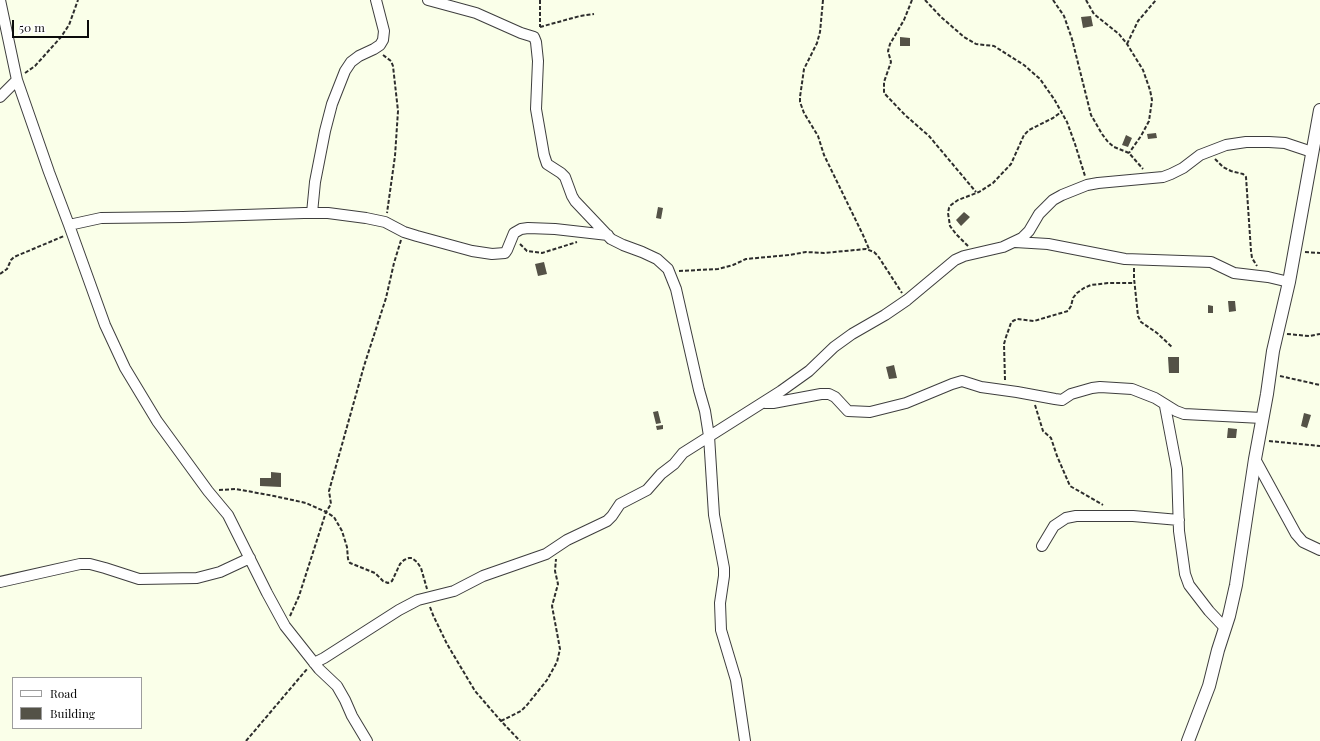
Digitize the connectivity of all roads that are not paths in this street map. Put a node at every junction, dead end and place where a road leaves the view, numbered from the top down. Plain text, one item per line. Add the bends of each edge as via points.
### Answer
1 (0, 0) edge
2 (376, 0) edge
3 (428, 0) edge
4 (16, 80) junction
5 (0, 96) edge
6 (1320, 110) edge
7 (1312, 152) junction
8 (312, 213) junction
9 (71, 229) junction
10 (608, 235) junction
11 (1015, 242) junction
12 (1289, 282) junction
13 (762, 403) junction
14 (1165, 406) junction
15 (1262, 418) junction
16 (709, 436) junction
17 (1254, 459) junction
18 (1179, 520) junction
19 (1042, 546) dead end
20 (1320, 550) edge
21 (250, 558) junction
22 (0, 582) edge
23 (1225, 628) junction
24 (314, 663) junction
25 (367, 741) edge
26 (745, 741) edge
27 (1188, 741) edge

1 - 4 street
2 - 8 street via 384,30 383,40 350,62 340,82 325,131
3 - 10 street via 482,15 534,37 538,60 536,109 545,160 547,164 562,172 572,196
4 - 5 street
4 - 9 street
6 - 7 street
7 - 11 street via 1285,143 1246,142 1200,155 1180,171 1163,176 1087,185 1053,200 1039,214 1029,231
7 - 12 street
8 - 9 street via 112,217 101,218
8 - 10 street via 342,214 385,222 404,232 492,254 505,253 514,233 538,227
9 - 21 street via 105,325 125,368 157,421 228,515
10 - 16 street via 623,245 657,258 668,269 676,289
11 - 12 street via 1048,244 1125,259 1211,262 1234,273
11 - 13 street via 955,260 907,300 852,334 809,371
12 - 15 street
13 - 14 street via 829,394 848,411 864,412 906,403 959,381 1062,400 1075,392 1092,388 1132,389 1155,398
13 - 16 street
14 - 15 street via 1184,414
14 - 18 street via 1177,469
15 - 17 street
16 - 24 street via 684,453 647,490 620,504 607,522 567,540 546,554 483,576 454,592 418,600
16 - 26 street via 714,515 724,576 720,603 721,630 736,680
17 - 20 street via 1296,534 1303,542
17 - 23 street via 1236,585
18 - 19 street via 1086,515 1066,518 1054,526
18 - 23 street via 1185,574 1189,585
21 - 22 street via 220,572 197,578 140,579 90,564 80,564
21 - 24 street via 286,626
23 - 27 street via 1209,686
24 - 25 street via 337,686

